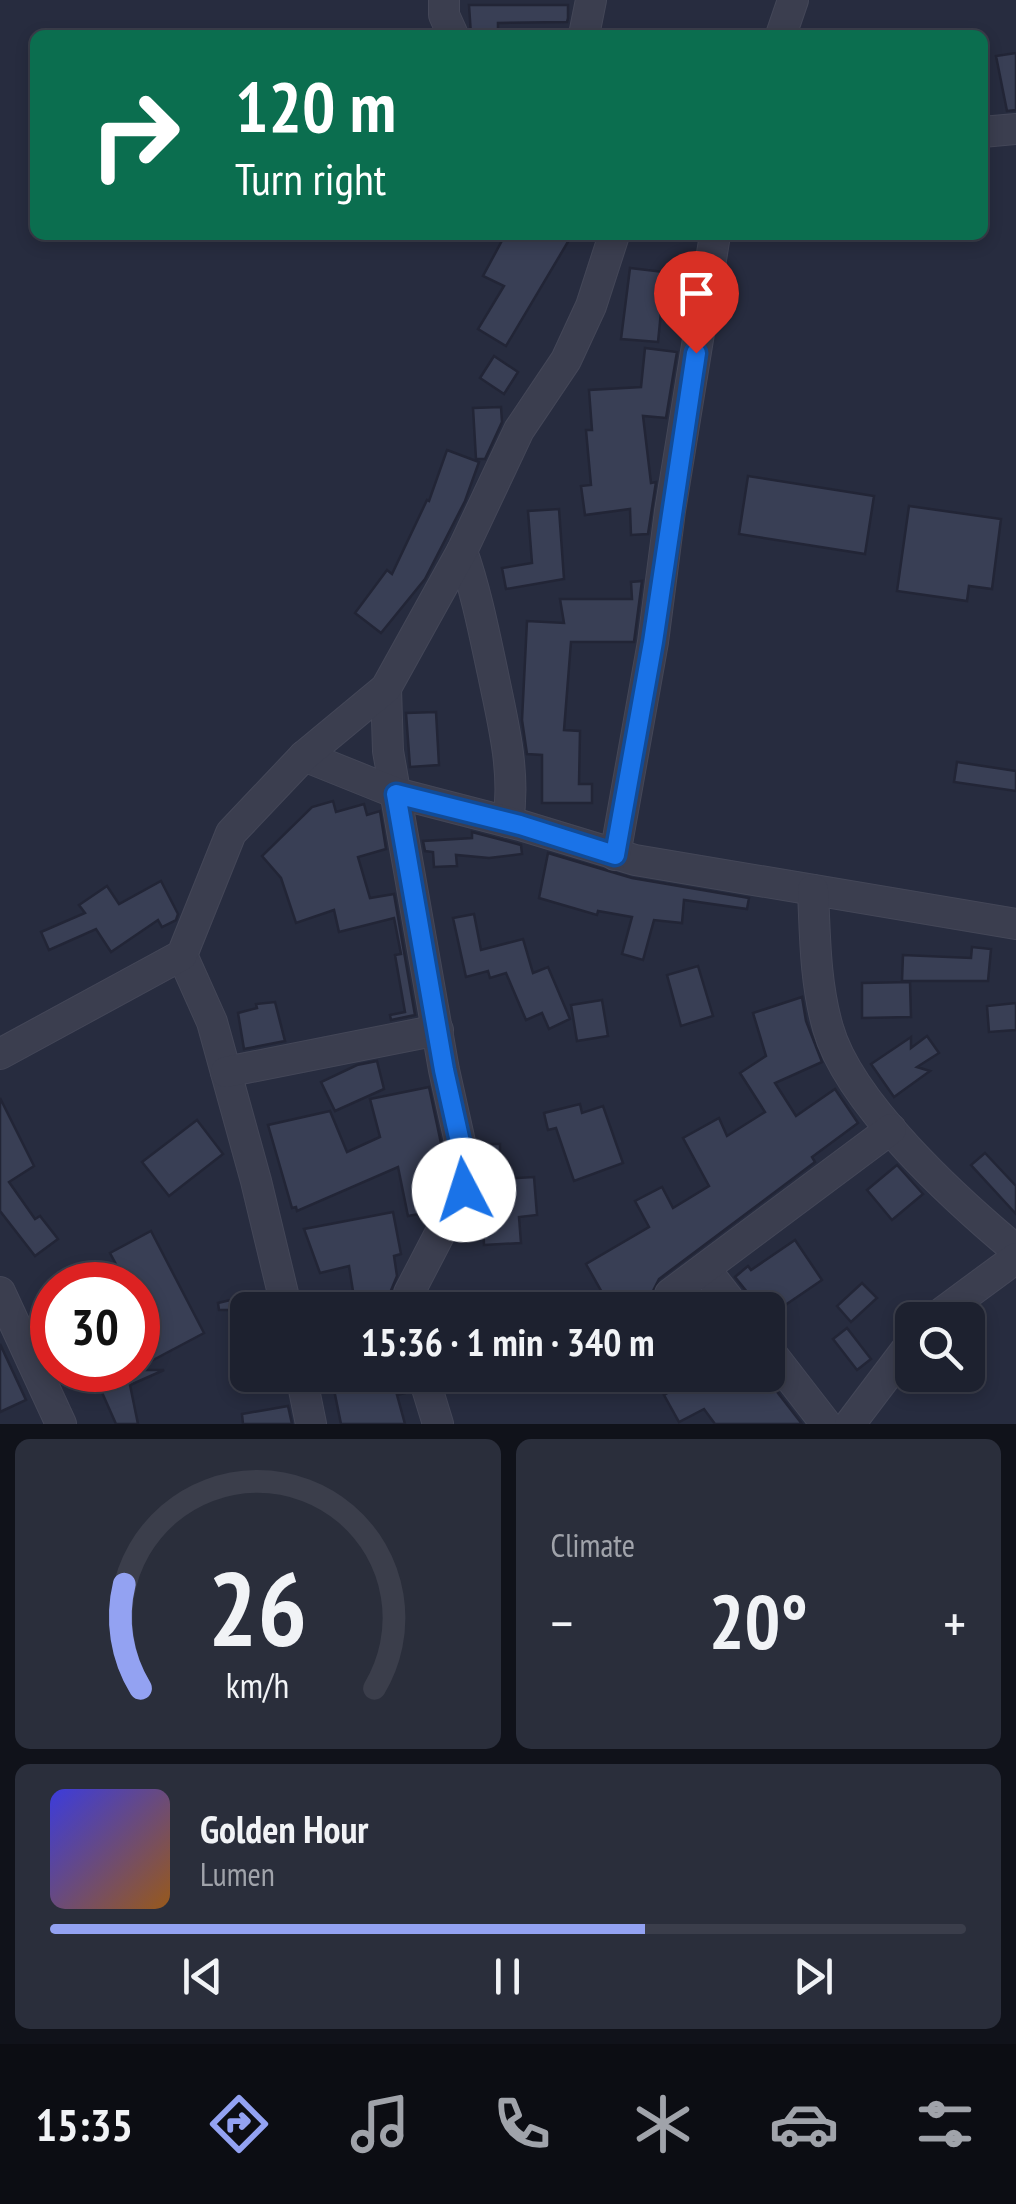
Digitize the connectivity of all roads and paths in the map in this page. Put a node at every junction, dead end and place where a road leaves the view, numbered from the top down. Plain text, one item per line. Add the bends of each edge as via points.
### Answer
1 (444, 0) edge
2 (591, 0) edge
3 (793, 0) edge
4 (451, 30) edge
5 (585, 30) edge
6 (784, 30) edge
7 (1016, 129) edge
8 (988, 131) edge
9 (612, 240) edge
10 (714, 240) edge
11 (462, 551) junction
12 (386, 688) junction
13 (304, 756) junction
14 (396, 794) junction
15 (508, 822) junction
16 (615, 855) junction
17 (813, 890) junction
18 (1016, 924) edge
19 (182, 955) junction
20 (438, 1030) junction
21 (0, 1054) edge
22 (226, 1072) junction
23 (892, 1129) junction
24 (1016, 1250) edge
25 (1016, 1258) edge
26 (705, 1268) junction
27 (0, 1292) edge
28 (283, 1292) edge
29 (410, 1292) edge
30 (673, 1292) edge
31 (723, 1292) edge
32 (956, 1302) edge
33 (895, 1364) edge
34 (785, 1371) edge
35 (304, 1392) edge
36 (428, 1392) edge
37 (61, 1424) edge
38 (311, 1424) edge
39 (438, 1424) edge
40 (826, 1424) edge
41 (850, 1424) edge

1 - 4 street
2 - 5 street
3 - 6 street
7 - 8 street
9 - 11 street via 566,360 519,430
10 - 16 street
11 - 12 street
11 - 15 street via 504,726
12 - 13 street
12 - 14 street
13 - 14 street
13 - 19 street via 231,833
14 - 15 street
14 - 20 street
15 - 16 street
16 - 17 street
17 - 18 street
17 - 23 street via 817,979 828,1028 860,1093
19 - 21 street
19 - 22 street
20 - 22 street
20 - 29 street via 464,1190
22 - 28 street
23 - 24 street
23 - 26 street
25 - 32 street
26 - 30 street
26 - 31 street
27 - 37 street
33 - 41 street
34 - 40 street
35 - 38 street
36 - 39 street

